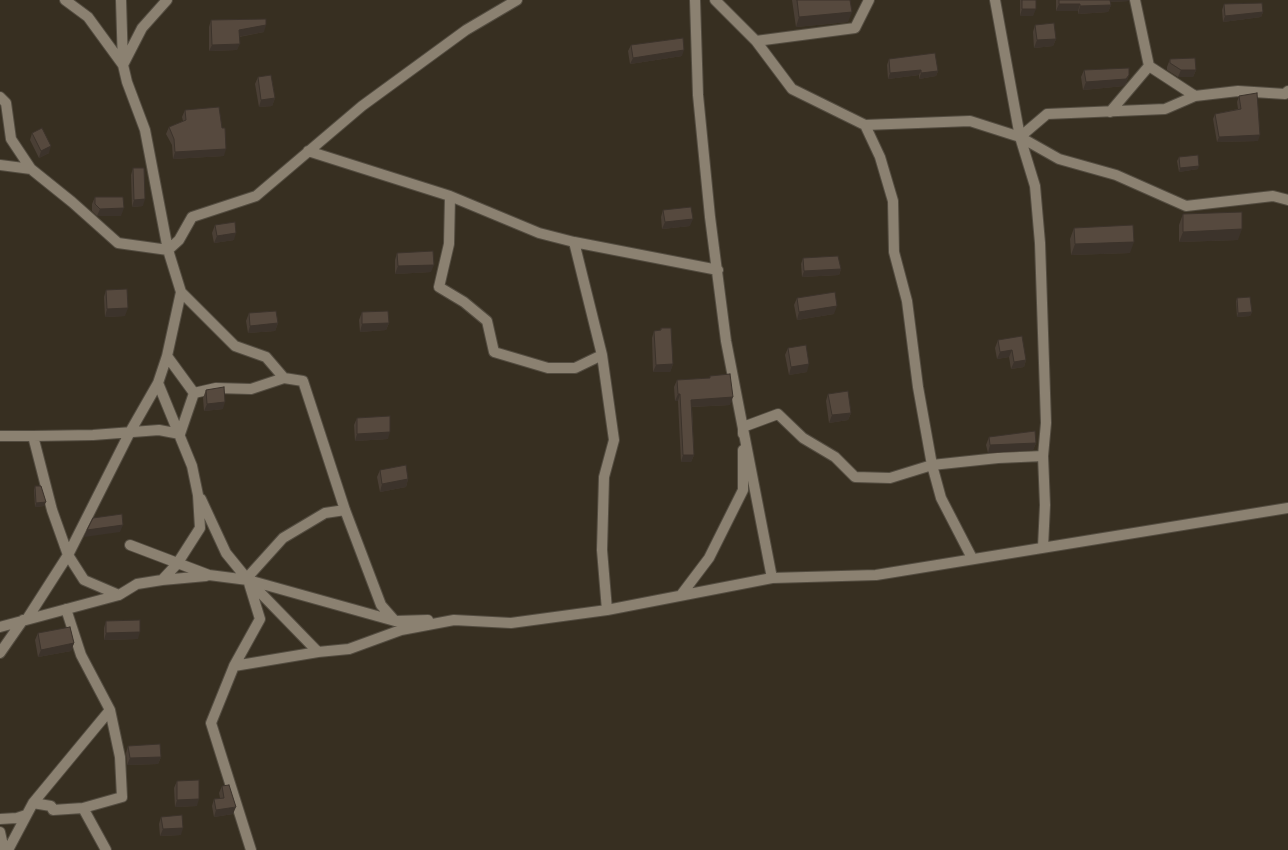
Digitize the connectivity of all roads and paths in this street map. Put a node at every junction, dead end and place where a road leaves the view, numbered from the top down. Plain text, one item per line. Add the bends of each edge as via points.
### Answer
1 (65, 0) edge
2 (121, 0) edge
3 (167, 0) edge
4 (517, 0) edge
5 (695, 0) edge
6 (715, 0) edge
7 (869, 0) edge
8 (995, 0) edge
9 (1135, 0) edge
10 (756, 41) junction
11 (123, 65) junction
12 (1148, 66) junction
13 (1288, 91) edge
14 (1194, 96) junction
15 (0, 97) edge
16 (1110, 112) junction
17 (865, 125) junction
18 (1020, 137) junction
19 (308, 151) junction
20 (0, 165) edge
21 (31, 169) junction
22 (450, 196) junction
23 (1288, 200) edge
24 (574, 242) junction
25 (168, 250) junction
26 (718, 270) junction
27 (181, 292) junction
28 (602, 355) junction
29 (167, 356) junction
30 (284, 378) junction
31 (158, 384) junction
32 (194, 393) junction
33 (744, 428) junction
34 (130, 432) junction
35 (180, 434) junction
36 (0, 436) edge
37 (33, 436) junction
38 (1043, 456) junction
39 (932, 465) junction
40 (198, 495) junction
41 (1288, 508) edge
42 (346, 510) junction
43 (130, 545) dead end
44 (1043, 547) junction
45 (68, 555) junction
46 (972, 558) junction
47 (177, 564) junction
48 (209, 575) junction
49 (772, 578) junction
50 (162, 580) junction
51 (247, 580) junction
52 (119, 595) junction
53 (681, 595) junction
54 (66, 609) junction
55 (607, 610) junction
56 (25, 620) junction
57 (454, 620) junction
58 (395, 621) junction
59 (0, 627) edge
60 (318, 652) junction
61 (0, 653) edge
62 (234, 666) junction
63 (110, 710) junction
64 (32, 803) junction
65 (83, 808) junction
66 (26, 815) junction
67 (0, 819) edge
68 (0, 832) edge
69 (4, 850) edge
70 (8, 850) edge
71 (106, 850) edge
72 (251, 850) edge

1 - 11 street via 88,17
2 - 11 street
3 - 11 street via 142,28
4 - 19 street via 466,30 362,106
5 - 26 street via 698,95 710,218
6 - 10 street
7 - 10 street via 855,28
8 - 18 street
9 - 12 street
10 - 17 street via 792,89
11 - 25 street via 145,130
12 - 14 street
12 - 16 street
13 - 14 street via 1284,94 1238,91
14 - 16 street via 1165,109
15 - 21 street via 6,103 11,139
16 - 18 street via 1047,114
17 - 18 street via 970,121
17 - 39 street via 880,157 893,201 894,252 907,301 918,387
18 - 23 street via 1060,159 1116,175 1186,206 1273,196
18 - 38 street via 1035,186 1040,243 1046,423
19 - 22 street
19 - 25 street via 256,196 192,217 179,240
20 - 21 street
21 - 25 street via 118,243
22 - 24 street via 538,232
22 - 28 street via 449,244 439,287 464,302 487,321 494,352 548,368 574,368
24 - 26 street
24 - 28 street
25 - 27 street
26 - 33 street via 726,341
27 - 29 street
27 - 30 street via 235,346 266,357
28 - 55 street via 614,440 604,477 602,550
29 - 31 street
29 - 32 street
30 - 32 street via 251,389 216,388
30 - 42 street via 303,381
31 - 34 street
31 - 35 street
32 - 35 street
33 - 39 street via 778,414 803,438 835,457 855,477 890,478
33 - 49 street
33 - 53 street via 743,490 709,558
34 - 35 street via 158,430
34 - 37 street via 93,436
34 - 45 street
35 - 40 street via 192,466
36 - 37 street
37 - 45 street via 52,510
38 - 39 street
38 - 44 street
39 - 46 street via 941,498
40 - 47 street via 200,528
40 - 51 street via 226,553
41 - 44 street
42 - 51 street via 325,513 283,538
42 - 58 street via 380,605
43 - 47 street
44 - 46 street
45 - 52 street via 84,580
45 - 56 street
46 - 49 street via 876,575
47 - 48 street
47 - 50 street
48 - 50 street
48 - 51 street
49 - 53 street
50 - 52 street via 136,584
51 - 58 street
51 - 60 street
51 - 62 street via 260,619
52 - 54 street
53 - 55 street
54 - 56 street
54 - 63 street via 81,655
55 - 57 street via 511,623
56 - 59 street
56 - 61 street
57 - 58 street
57 - 60 street via 401,630 349,649
60 - 62 street
62 - 72 street via 211,723
63 - 64 street
63 - 65 street via 120,756 122,797
64 - 65 street via 51,806 53,810
64 - 66 street
65 - 71 street
66 - 67 street
66 - 70 street
68 - 69 street

